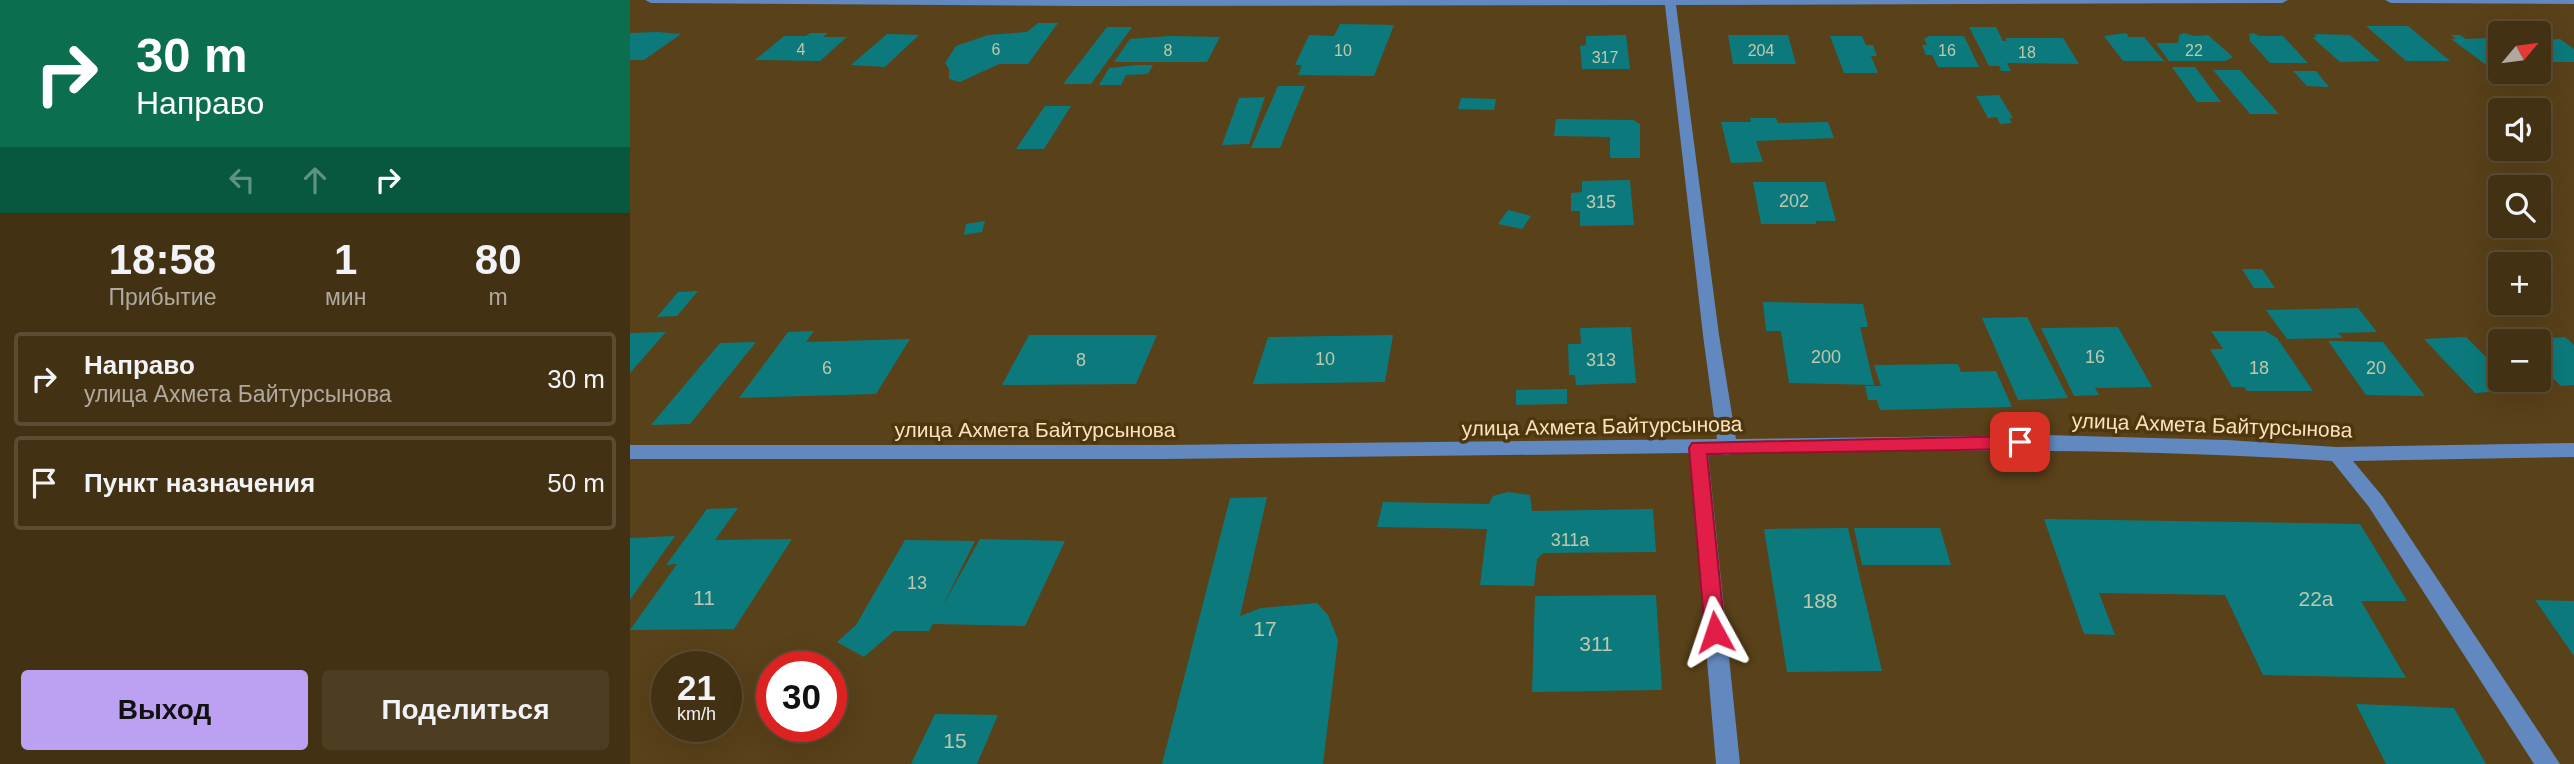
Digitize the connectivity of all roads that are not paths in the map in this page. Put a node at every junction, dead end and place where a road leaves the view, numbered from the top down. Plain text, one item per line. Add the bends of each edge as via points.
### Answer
1 (651, 0) edge
2 (1670, 0) edge
3 (2282, 0) edge
4 (2391, 0) edge
5 (2574, 1) edge
6 (1698, 448) junction
7 (1728, 448) junction
8 (2574, 450) edge
9 (630, 452) edge
10 (2337, 454) junction
11 (1728, 764) edge
12 (2549, 764) edge

1 - 2 street
2 - 3 street
2 - 7 street
4 - 5 street
6 - 7 street, улица Ахмета Байтурсынова
6 - 9 street, улица Ахмета Байтурсынова
6 - 11 street
7 - 10 street, улица Ахмета Байтурсынова via 2046,442
8 - 10 street, улица Ахмета Байтурсынова
10 - 12 street via 2375,502

